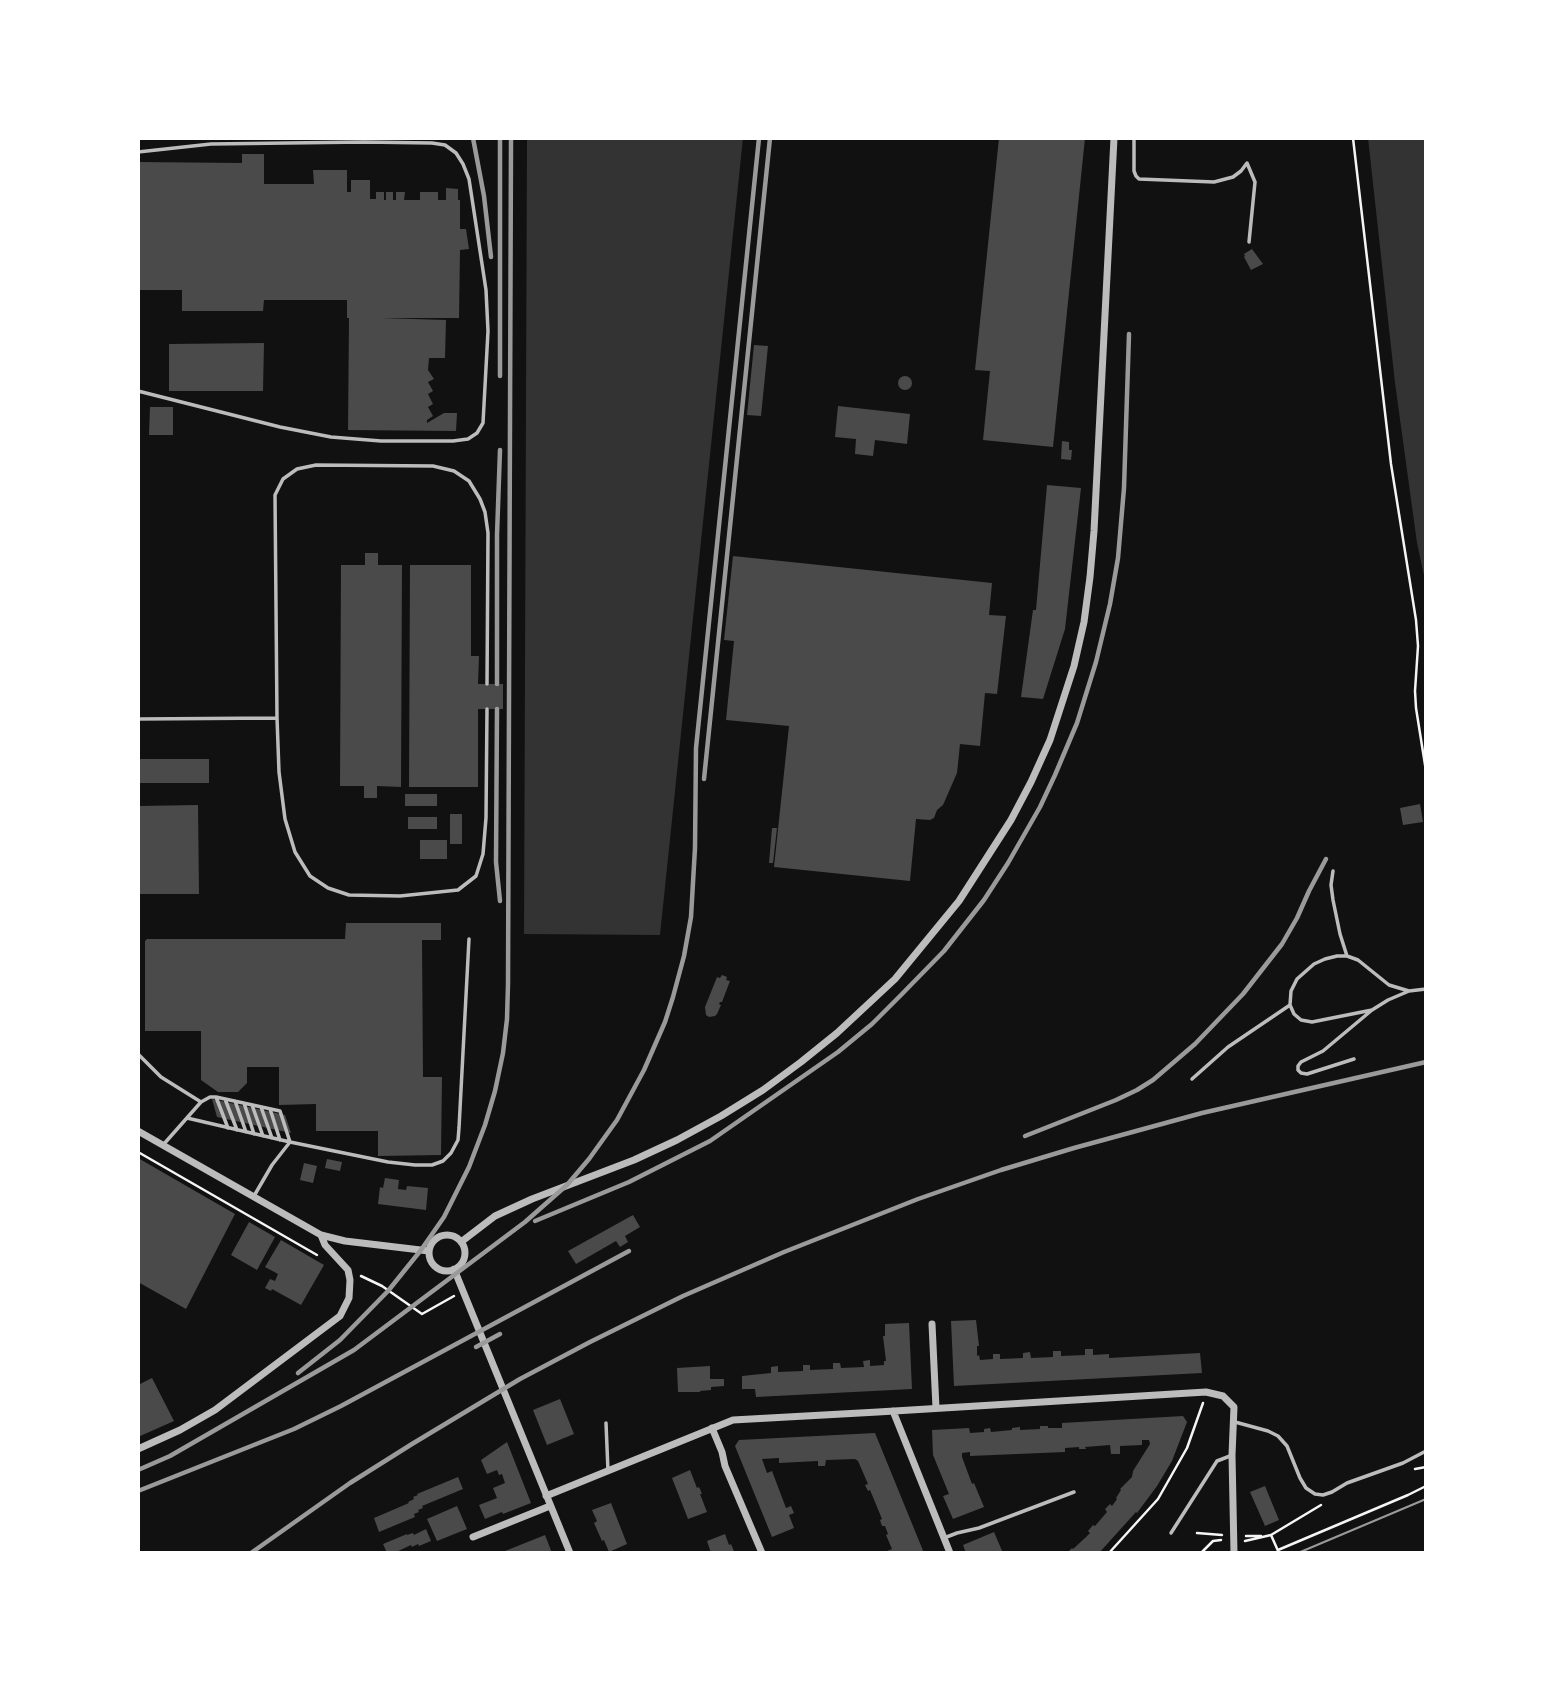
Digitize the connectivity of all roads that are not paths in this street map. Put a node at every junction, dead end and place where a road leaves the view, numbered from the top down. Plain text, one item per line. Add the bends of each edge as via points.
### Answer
1 (1114, 138) edge
2 (1134, 138) edge
3 (138, 152) edge
4 (1249, 242) dead end
5 (138, 391) edge
6 (487, 684) dead end
7 (487, 709) dead end
8 (277, 718) junction
9 (138, 719) edge
10 (1333, 871) dead end
11 (469, 939) dead end
12 (1347, 956) junction
13 (1426, 989) edge
14 (1409, 991) junction
15 (1290, 1005) junction
16 (1372, 1010) junction
17 (138, 1054) edge
18 (1354, 1059) dead end
19 (1192, 1079) dead end
20 (216, 1097) junction
21 (225, 1099) junction
22 (235, 1101) junction
23 (201, 1102) junction
24 (244, 1103) junction
25 (252, 1105) junction
26 (261, 1107) junction
27 (270, 1109) junction
28 (187, 1118) junction
29 (228, 1128) junction
30 (237, 1130) junction
31 (138, 1131) edge
32 (246, 1132) junction
33 (254, 1134) junction
34 (263, 1136) junction
35 (272, 1138) junction
36 (280, 1140) junction
37 (290, 1142) junction
38 (163, 1145) junction
39 (254, 1197) junction
40 (321, 1235) junction
41 (461, 1242) junction
42 (429, 1251) junction
43 (454, 1269) junction
44 (932, 1324) dead end
45 (936, 1408) junction
46 (893, 1411) junction
47 (1233, 1422) junction
48 (606, 1423) dead end
49 (712, 1428) junction
50 (138, 1449) edge
51 (1426, 1451) edge
52 (1232, 1455) junction
53 (608, 1471) junction
54 (1074, 1492) dead end
55 (546, 1496) junction
56 (550, 1506) junction
57 (1171, 1533) dead end
58 (473, 1537) dead end
59 (944, 1538) junction
60 (570, 1553) edge
61 (762, 1553) edge
62 (950, 1553) edge
63 (1234, 1553) edge

1 - 41 street via 1094,531 1084,622 1050,740 1011,820 959,901 895,979 801,1062 752,1097 677,1140 495,1216
2 - 4 lane via 1134,171 1139,178 1214,182 1233,177 1247,163 1255,182
3 - 5 lane via 211,144 445,145 456,153 469,179 488,331 482,423 468,439 331,437
6 - 8 lane via 488,533 485,512 469,481 433,466 316,465 297,469 283,479 275,495
7 - 8 lane via 486,818 476,876 458,890 400,896 349,895 310,876 295,852 285,819
8 - 9 lane
10 - 12 lane via 1333,900
11 - 37 lane via 458,1140 451,1153 432,1165 415,1165
12 - 14 lane via 1390,985
12 - 15 lane via 1314,964 1297,979
13 - 14 lane
14 - 16 lane
15 - 16 lane via 1301,1020 1312,1022
15 - 19 lane via 1228,1047
16 - 18 lane via 1323,1051 1301,1062 1298,1070 1307,1074
17 - 23 lane via 161,1077
20 - 21 lane
20 - 23 lane
20 - 29 lane
21 - 22 lane
21 - 30 lane
22 - 24 lane
22 - 32 lane
23 - 28 lane
24 - 25 lane
24 - 33 lane
25 - 26 lane
25 - 34 lane
26 - 27 lane
26 - 35 lane
27 - 36 lane
27 - 37 lane via 280,1111
28 - 29 lane
28 - 38 lane
29 - 30 lane
30 - 32 lane
31 - 38 street
32 - 33 lane
33 - 34 lane
34 - 35 lane
35 - 36 lane
36 - 37 lane
37 - 39 lane
38 - 39 street
39 - 40 street
40 - 42 street
40 - 50 street via 348,1270 349,1298 340,1316 215,1410
41 - 42 street via 444,1235 433,1241
41 - 43 street via 463,1260
42 - 43 street via 436,1267
43 - 55 street
44 - 45 street
45 - 46 street
45 - 47 street via 1206,1392 1223,1396 1234,1407
46 - 49 street via 742,1419
46 - 59 street
47 - 51 lane via 1279,1436 1306,1488 1315,1494 1332,1492
47 - 52 street
48 - 53 lane
49 - 53 street
49 - 61 street
52 - 57 lane via 1217,1461
52 - 63 street
53 - 55 street
54 - 59 lane
55 - 56 street
56 - 58 street
56 - 60 street
59 - 62 street

